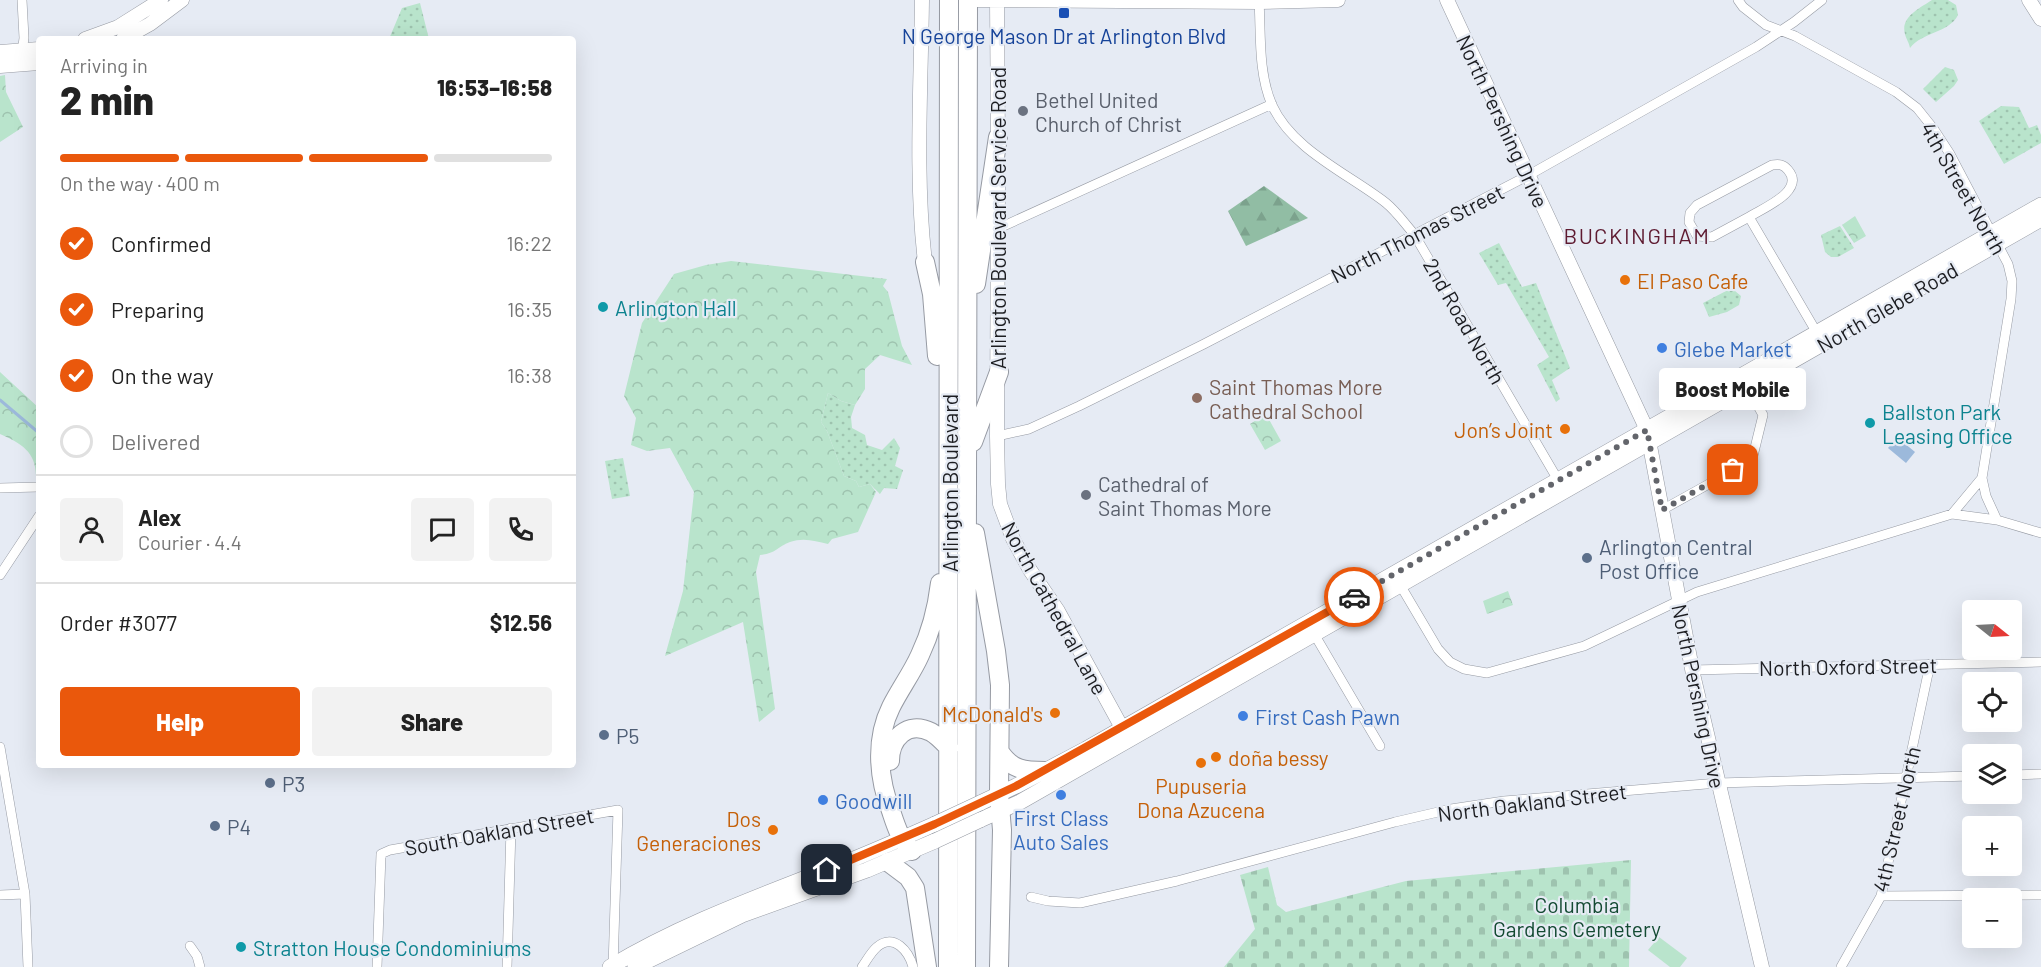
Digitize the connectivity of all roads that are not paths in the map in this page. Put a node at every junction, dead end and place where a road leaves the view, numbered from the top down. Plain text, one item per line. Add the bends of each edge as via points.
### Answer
1 (22, 0) edge
2 (160, 0) edge
3 (182, 0) edge
4 (922, 0) edge
5 (949, 0) edge
6 (968, 0) edge
7 (975, 0) edge
8 (997, 0) edge
9 (1338, 0) edge
10 (1447, 0) edge
11 (1738, 0) edge
12 (1822, 0) edge
13 (2030, 0) edge
14 (987, 1) edge
15 (1259, 1) edge
16 (1811, 3) edge
17 (2041, 19) edge
18 (1781, 30) junction
19 (94, 36) edge
20 (128, 36) edge
21 (36, 51) edge
22 (0, 52) edge
23 (21, 58) junction
24 (36, 62) edge
25 (0, 66) edge
26 (1272, 104) junction
27 (998, 137) junction
28 (1528, 175) junction
29 (2041, 205) edge
30 (1749, 217) junction
31 (2041, 219) edge
32 (998, 229) junction
33 (1414, 234) junction
34 (1996, 239) junction
35 (925, 262) joint
36 (967, 333) junction
37 (1820, 338) junction
38 (999, 372) junction
39 (1744, 381) junction
40 (948, 426) junction
41 (1649, 435) junction
42 (997, 436) junction
43 (968, 455) junction
44 (1982, 478) junction
45 (1558, 480) junction
46 (36, 487) edge
47 (0, 488) edge
48 (968, 495) junction
49 (949, 504) junction
50 (1662, 510) junction
51 (1952, 514) junction
52 (1997, 520) junction
53 (36, 521) edge
54 (2041, 533) edge
55 (0, 575) edge
56 (1397, 579) junction
57 (1678, 600) junction
58 (1311, 627) junction
59 (2041, 662) edge
60 (1930, 664) junction
61 (1692, 670) junction
62 (1125, 733) junction
63 (1380, 746) dead end
64 (0, 747) edge
65 (949, 748) junction
66 (1000, 752) junction
67 (1045, 771) junction
68 (2041, 774) edge
69 (2022, 775) edge
70 (1962, 776) edge
71 (1907, 778) junction
72 (1718, 783) junction
73 (1000, 802) junction
74 (511, 828) junction
75 (908, 842) junction
76 (888, 862) junction
77 (829, 877) junction
78 (25, 894) junction
79 (0, 895) edge
80 (2041, 895) edge
81 (1881, 896) junction
82 (1031, 897) dead end
83 (740, 910) junction
84 (190, 946) dead end
85 (612, 966) edge
86 (28, 967) edge
87 (200, 967) edge
88 (377, 967) edge
89 (507, 967) edge
90 (635, 967) edge
91 (862, 967) edge
92 (913, 967) edge
93 (927, 967) edge
94 (948, 967) edge
95 (966, 967) edge
96 (999, 967) edge
97 (1762, 967) edge
98 (1841, 967) edge

1 - 23 street
2 - 19 street via 118,27
3 - 20 street
4 - 35 street
5 - 40 highway, Arlington Boulevard
6 - 36 highway, Arlington Boulevard
7 - 14 street
8 - 14 street
8 - 15 street
8 - 27 street, Arlington Boulevard Service Road
9 - 15 street
10 - 28 street, North Pershing Drive
11 - 18 street, 4th Street North via 1766,25
12 - 16 street, North Thomas Street
13 - 17 street
15 - 26 street, 2nd Road North via 1263,70
16 - 18 street, North Thomas Street
18 - 28 street, North Thomas Street
18 - 34 street, 4th Street North via 1896,92 1917,108 1950,154
21 - 23 street
22 - 23 street
23 - 24 street
23 - 25 street
26 - 32 street
26 - 33 street, 2nd Road North via 1284,127 1300,142 1388,205
27 - 32 street, Arlington Boulevard Service Road
27 - 36 highway
28 - 33 street, North Thomas Street
28 - 41 street, North Pershing Drive
29 - 34 main road, North Glebe Road
30 - 30 street via 1712,237 1697,236 1689,222 1697,205 1772,165 1784,166 1791,172 1792,187
30 - 37 street
31 - 34 main road, North Glebe Road
32 - 38 street, Arlington Boulevard Service Road
33 - 42 street, North Thomas Street via 1079,406 1029,429
33 - 45 street, 2nd Road North
34 - 37 main road, North Glebe Road
34 - 44 street, 4th Street North via 2012,281
35 - 40 highway via 935,324 941,413
36 - 43 highway, Arlington Boulevard
37 - 39 main road, North Glebe Road
38 - 42 street, Arlington Boulevard Service Road
38 - 43 highway
39 - 41 main road, North Glebe Road
39 - 50 street via 1764,415 1752,460
40 - 49 highway, Arlington Boulevard
41 - 45 main road, North Glebe Road
41 - 50 street, North Pershing Drive
41 - 56 main road, North Glebe Road
42 - 62 street, North Cathedral Lane via 1000,504 1006,522
43 - 48 highway, Arlington Boulevard
44 - 51 street
44 - 52 street, 4th Street North
45 - 56 main road, North Glebe Road
46 - 47 street
48 - 66 highway via 997,658
48 - 95 highway, Arlington Boulevard
49 - 65 highway, Arlington Boulevard
49 - 75 highway via 934,620 921,654 890,708 882,740 880,765 887,802
50 - 57 street, North Pershing Drive
51 - 52 street
51 - 57 street
52 - 54 street
53 - 55 street
56 - 57 street via 1438,649 1450,662 1487,673 1584,646
56 - 58 main road, North Glebe Road
57 - 61 street, North Pershing Drive
58 - 62 main road, North Glebe Road
58 - 63 street
59 - 60 street, North Oxford Street
60 - 61 street, North Oxford Street
60 - 71 street, 4th Street North
61 - 72 street, North Pershing Drive
62 - 67 main road, North Glebe Road
62 - 73 main road, North Glebe Road
64 - 78 street
65 - 75 highway via 935,734 921,729 907,730 893,742 892,783
65 - 94 highway, Arlington Boulevard
66 - 67 highway via 1015,768
66 - 73 highway
67 - 73 main road, North Glebe Road
68 - 69 street
70 - 71 street, North Oakland Street
71 - 72 street, North Oakland Street
71 - 81 street, 4th Street North
72 - 82 street, North Oakland Street via 1451,808 1080,903
72 - 97 street, North Pershing Drive
73 - 75 main road, North Glebe Road, bridge via 980,803
73 - 75 main road, North Glebe Road, bridge via 980,820 935,841
73 - 96 highway
74 - 85 street, South Oakland Street via 618,810
74 - 88 street, South Oakland Street via 381,854
74 - 89 street
75 - 76 main road
75 - 77 main road
76 - 77 main road
76 - 93 highway via 908,877 915,888
77 - 83 main road
78 - 79 street
78 - 86 street
80 - 81 street
81 - 98 street, 4th Street North
83 - 85 main road via 649,944
83 - 90 main road
84 - 87 street
91 - 92 street via 885,942 898,944 907,951

